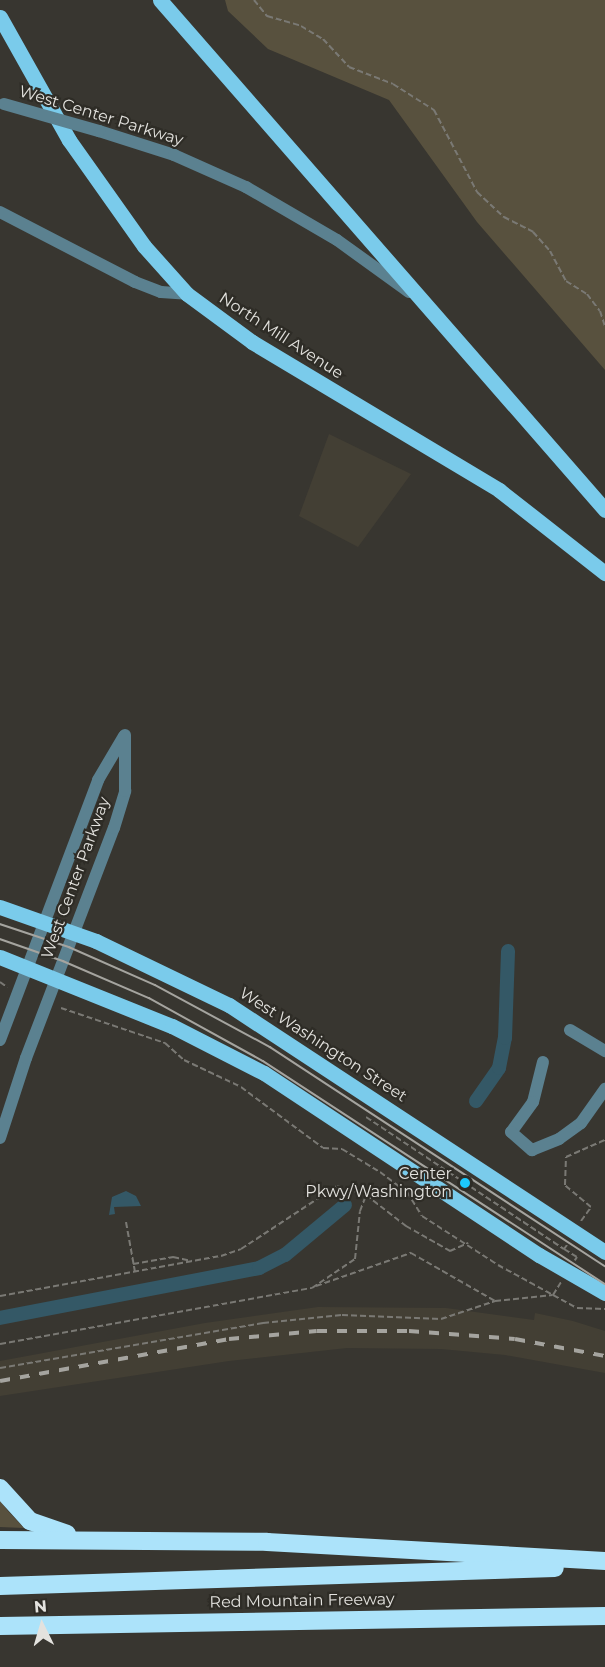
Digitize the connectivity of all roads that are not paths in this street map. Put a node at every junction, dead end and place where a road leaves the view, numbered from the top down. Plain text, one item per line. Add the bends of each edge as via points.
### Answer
1 (160, 0) edge
2 (0, 17) edge
3 (2, 103) edge
4 (0, 212) edge
5 (188, 294) junction
6 (436, 313) junction
7 (605, 510) edge
8 (603, 567) edge
9 (0, 907) edge
10 (43, 922) junction
11 (74, 933) junction
12 (0, 957) edge
13 (27, 967) junction
14 (57, 978) junction
15 (570, 1030) dead end
16 (0, 1040) edge
17 (605, 1052) edge
18 (543, 1062) dead end
19 (605, 1089) edge
20 (0, 1138) edge
21 (605, 1252) edge
22 (605, 1293) edge
23 (0, 1488) edge
24 (107, 1538) junction
25 (0, 1540) edge
26 (605, 1561) edge
27 (605, 1568) edge
28 (0, 1586) edge
29 (605, 1616) edge
30 (0, 1626) edge

1 - 6 main road
2 - 5 main road, North Mill Avenue via 69,140 144,246
3 - 6 street, West Center Parkway, bridge via 174,155 271,200 337,240
4 - 5 street via 135,282 161,292
5 - 8 main road, North Mill Avenue via 252,342 499,490
6 - 7 main road
9 - 10 main road, West Washington Street
10 - 11 main road, West Washington Street
10 - 11 street, West Center Parkway via 98,780 125,735 125,791
10 - 13 street, West Center Parkway
11 - 14 street, West Center Parkway
11 - 21 main road, West Washington Street via 195,987 273,1032
12 - 13 main road
13 - 14 main road
13 - 16 street, West Center Parkway
14 - 20 street, West Center Parkway
14 - 22 main road via 172,1026 264,1073 539,1255
15 - 17 street
18 - 19 street via 533,1102 511,1132 532,1150 560,1139 581,1123
23 - 24 highway via 19,1512 41,1527
24 - 25 highway
24 - 26 highway via 382,1547
27 - 28 highway
29 - 30 highway, Red Mountain Freeway

